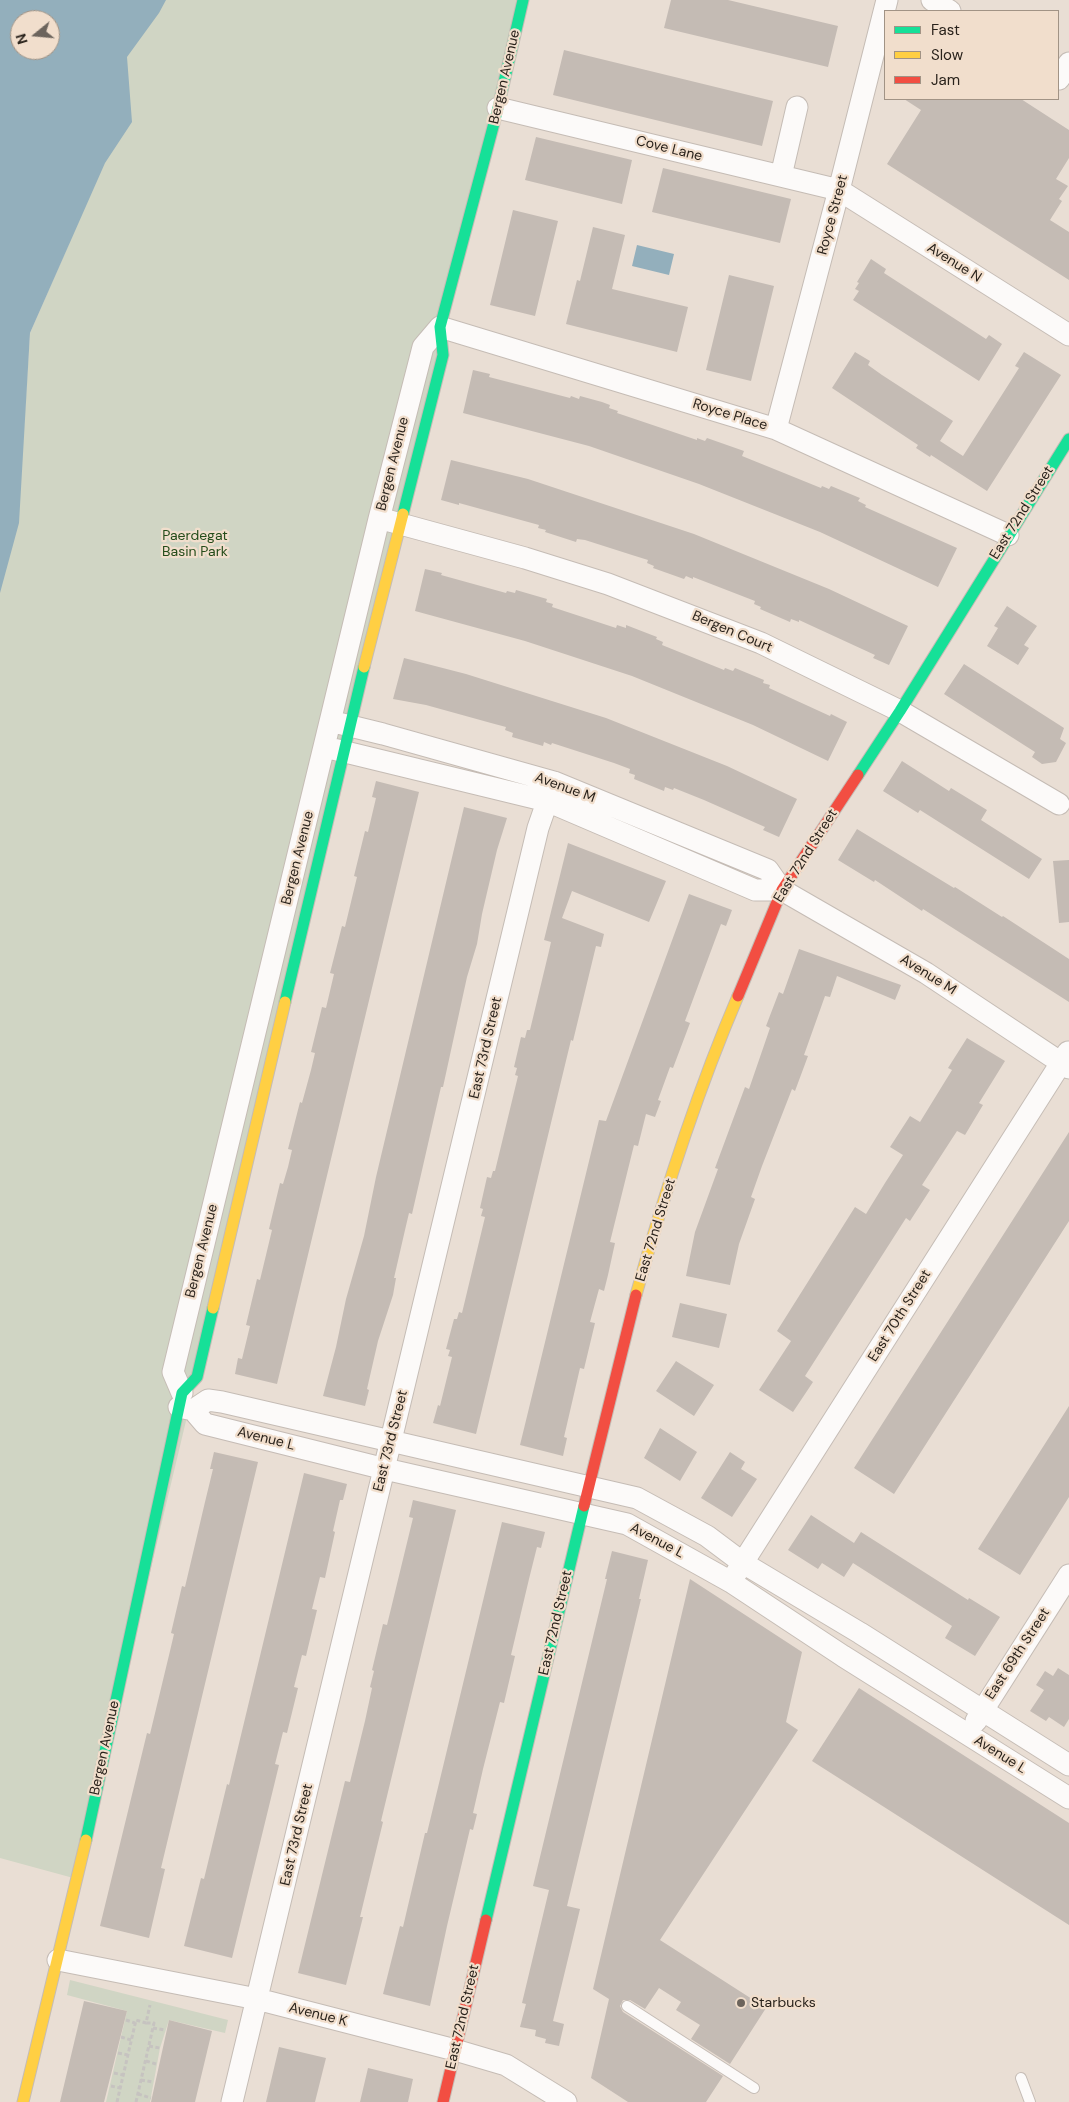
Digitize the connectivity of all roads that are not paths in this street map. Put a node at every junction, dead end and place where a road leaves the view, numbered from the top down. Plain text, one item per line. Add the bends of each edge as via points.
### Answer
1 (523, 0) edge
2 (932, 0) edge
3 (948, 10) edge
4 (884, 12) edge
5 (797, 107) dead end
6 (498, 108) junction
7 (781, 176) junction
8 (839, 190) junction
9 (440, 327) junction
10 (1069, 335) edge
11 (776, 429) junction
12 (1069, 439) edge
13 (379, 518) junction
14 (401, 524) junction
15 (1008, 536) junction
16 (900, 710) junction
17 (340, 724) junction
18 (334, 749) junction
19 (550, 791) junction
20 (1060, 804) dead end
21 (782, 890) junction
22 (1066, 1061) edge
23 (185, 1403) junction
24 (392, 1442) junction
25 (385, 1469) junction
26 (589, 1486) junction
27 (582, 1513) junction
28 (743, 1563) junction
29 (1069, 1574) edge
30 (731, 1582) junction
31 (982, 1710) junction
32 (968, 1734) junction
33 (1069, 1765) edge
34 (1069, 1798) edge
35 (58, 1960) junction
36 (257, 1999) junction
37 (627, 2006) dead end
38 (455, 2050) junction
39 (1021, 2078) dead end
40 (754, 2088) dead end
41 (23, 2102) edge
42 (232, 2102) edge
43 (443, 2102) edge
44 (566, 2102) edge
45 (1030, 2102) edge

1 - 6 street, Bergen Avenue
2 - 3 street
4 - 8 street, Royce Street
5 - 7 street
6 - 7 street, Cove Lane
6 - 9 street, Bergen Avenue
7 - 8 street, Cove Lane
8 - 10 street, Avenue N
8 - 11 street, Royce Street
9 - 11 street, Royce Place
9 - 13 street, Bergen Avenue via 423,347
9 - 14 street, Bergen Avenue via 443,355
11 - 15 street, Royce Place
12 - 15 street, East 72nd Street
13 - 14 street, Bergen Court
13 - 17 street, Bergen Avenue
14 - 16 street, Bergen Court via 525,558 676,609 761,643
14 - 17 street, Bergen Avenue
15 - 16 street, East 72nd Street
16 - 20 street, Bergen Court
16 - 21 street, East 72nd Street
17 - 18 street, Bergen Avenue
17 - 19 street, Avenue M
18 - 19 street, Avenue M
18 - 23 street, Bergen Avenue via 173,1372
19 - 21 street, Avenue M via 755,890
19 - 24 street, East 73rd Street via 538,828
21 - 22 street, Avenue M via 926,973
21 - 26 street, East 72nd Street via 698,1101 663,1206 637,1293
22 - 28 street, East 70th Street
23 - 24 street, Avenue L via 222,1402
23 - 25 street, Avenue L via 205,1424
23 - 35 street, Bergen Avenue
24 - 25 street, East 73rd Street
24 - 26 street, Avenue L
25 - 27 street, Avenue L
25 - 36 street, East 73rd Street
26 - 27 street, East 72nd Street
26 - 28 street, Avenue L via 637,1498 707,1536
27 - 30 street, Avenue L via 627,1524
27 - 38 street, East 72nd Street
28 - 30 street, East 70th Street
28 - 31 street, Avenue L
29 - 31 street, East 69th Street
30 - 32 street, Avenue L
31 - 32 street, East 69th Street
31 - 33 street, Avenue L
32 - 34 street, Avenue L
35 - 36 street, Avenue K
35 - 41 street, Bergen Avenue
36 - 38 street, Avenue K
36 - 42 street, East 73rd Street
37 - 40 lane
38 - 43 street, East 72nd Street
38 - 44 street, Avenue K via 506,2064
39 - 45 lane

